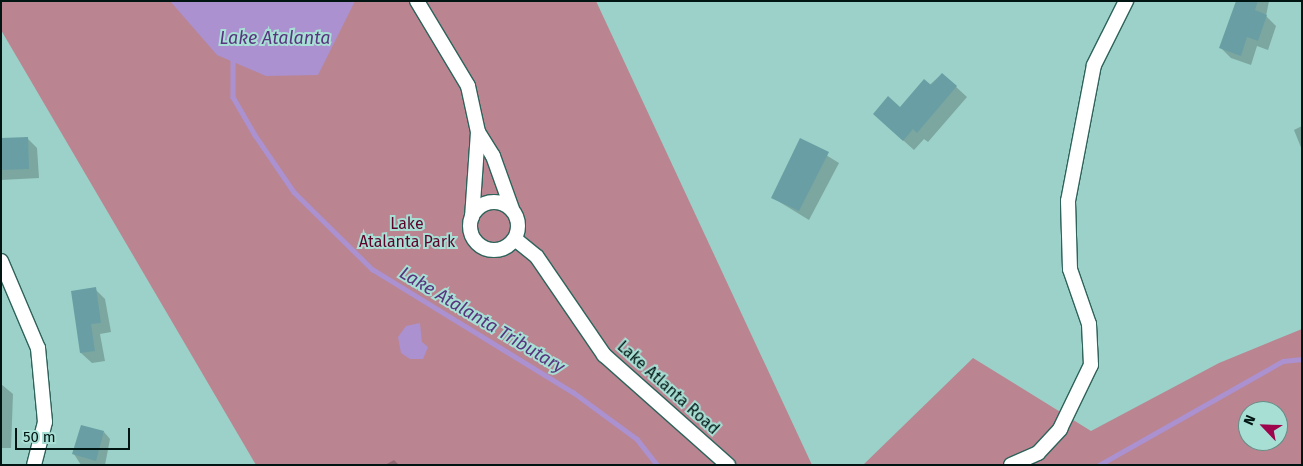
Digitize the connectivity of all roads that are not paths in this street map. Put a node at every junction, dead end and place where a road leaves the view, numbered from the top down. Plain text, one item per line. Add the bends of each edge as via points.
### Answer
1 (416, 1) edge
2 (1126, 1) edge
3 (478, 132) junction
4 (512, 209) junction
5 (472, 217) junction
6 (515, 239) junction
7 (1, 261) edge
8 (34, 465) edge
9 (728, 465) edge
10 (1012, 465) edge

1 - 3 street via 468,86
2 - 10 street via 1094,65 1068,201 1070,269 1089,324 1091,365 1060,429 1038,453
3 - 4 street via 493,156
3 - 5 street
4 - 5 street via 490,202
4 - 6 street via 519,224
5 - 6 street via 471,233 480,246 495,251
6 - 9 street, Lake Atlanta Road via 537,257 604,356
7 - 8 street via 38,348 45,422

